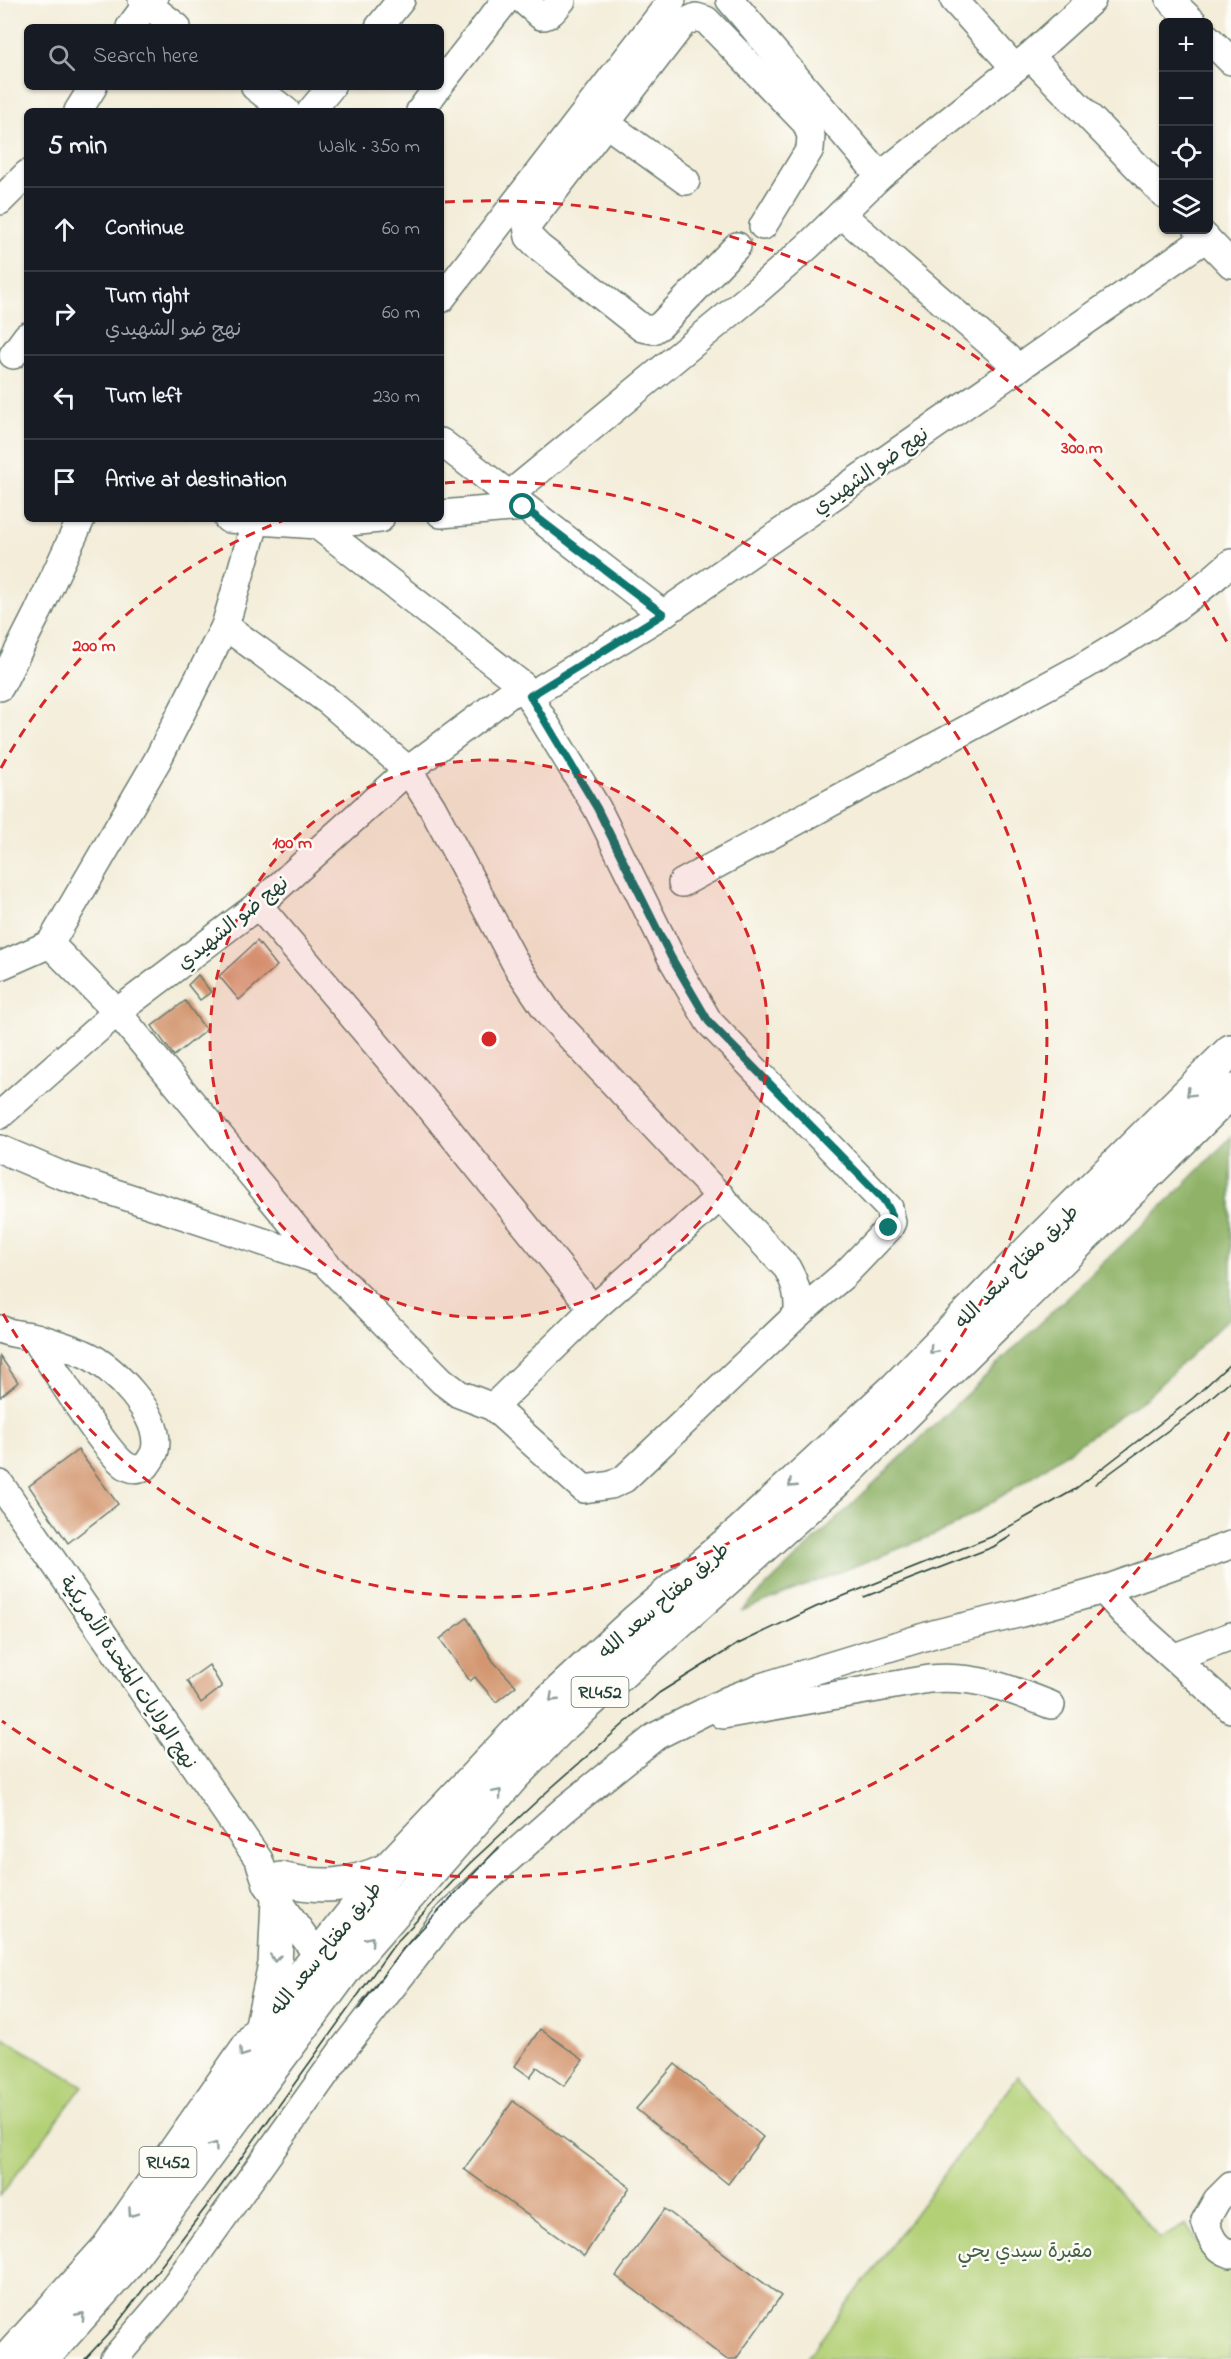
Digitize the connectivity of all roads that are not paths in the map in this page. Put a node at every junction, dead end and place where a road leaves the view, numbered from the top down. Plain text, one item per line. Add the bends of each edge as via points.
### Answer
1 (401, 0) edge
2 (506, 0) edge
3 (523, 0) edge
4 (561, 0) edge
5 (672, 0) edge
6 (730, 0) edge
7 (954, 0) edge
8 (1092, 0) edge
9 (1170, 0) edge
10 (148, 1) edge
11 (1189, 18) edge
12 (132, 24) edge
13 (174, 24) edge
14 (381, 24) edge
15 (1213, 42) edge
16 (1231, 61) edge
17 (1022, 62) junction
18 (444, 79) edge
19 (91, 90) edge
20 (259, 90) edge
21 (328, 90) edge
22 (436, 90) edge
23 (80, 108) edge
24 (282, 108) edge
25 (314, 108) edge
26 (422, 108) edge
27 (597, 116) junction
28 (880, 176) junction
29 (24, 177) edge
30 (686, 181) dead end
31 (1159, 189) edge
32 (0, 201) edge
33 (841, 214) junction
34 (764, 226) dead end
35 (1202, 234) edge
36 (737, 246) dead end
37 (1231, 264) edge
38 (444, 295) edge
39 (1018, 368) junction
40 (444, 444) edge
41 (515, 501) junction
42 (444, 513) edge
43 (80, 522) edge
44 (254, 522) edge
45 (280, 522) edge
46 (348, 522) edge
47 (317, 525) junction
48 (1231, 563) edge
49 (663, 614) junction
50 (225, 626) junction
51 (0, 687) edge
52 (526, 691) junction
53 (408, 771) junction
54 (682, 883) dead end
55 (258, 905) junction
56 (50, 944) junction
57 (0, 966) edge
58 (117, 1012) junction
59 (1231, 1051) edge
60 (1231, 1091) edge
61 (0, 1115) edge
62 (0, 1149) edge
63 (721, 1196) junction
64 (322, 1261) junction
65 (593, 1310) junction
66 (798, 1314) junction
67 (0, 1329) edge
68 (34, 1336) junction
69 (493, 1407) junction
70 (0, 1484) edge
71 (1231, 1545) edge
72 (1103, 1590) junction
73 (1231, 1636) edge
74 (1175, 1657) junction
75 (1051, 1705) dead end
76 (1231, 1709) edge
77 (681, 1723) junction
78 (387, 1870) junction
79 (273, 1879) junction
80 (333, 1962) junction
81 (261, 2027) junction
82 (1231, 2186) edge
83 (1231, 2254) edge
84 (8, 2359) edge
85 (42, 2359) edge
86 (114, 2359) edge

1 - 14 street
2 - 18 street
3 - 4 street via 544,16
5 - 27 street
6 - 28 street
7 - 17 street
8 - 17 street
9 - 11 street
10 - 12 street
10 - 13 street
15 - 16 street
17 - 28 street
17 - 31 street
19 - 23 street
20 - 24 street
21 - 25 street
22 - 26 street
27 - 30 street
27 - 34 street via 683,23 696,17 706,20 806,123 811,136 810,149
27 - 36 street via 527,226 529,237 539,247 642,328 653,330
27 - 38 street
28 - 33 street
29 - 32 street
33 - 39 street
33 - 41 street
35 - 37 street
35 - 39 street, نهج ضو الشهيدي
39 - 49 street, نهج ضو الشهيدي
40 - 41 street
41 - 42 street
41 - 49 street
43 - 51 street
44 - 50 street
45 - 47 street
46 - 47 street
47 - 52 street
48 - 54 street via 1206,585 1111,650
49 - 52 street, نهج ضو الشهيدي
50 - 53 street via 328,701
50 - 56 street via 158,761
52 - 53 street, نهج ضو الشهيدي
52 - 66 street via 597,808 671,957 709,1022 889,1208 889,1228 845,1274
53 - 55 street, نهج ضو الشهيدي
53 - 63 street via 432,807 535,996
55 - 58 street, نهج ضو الشهيدي
55 - 65 street
56 - 57 street
56 - 58 street
58 - 61 street, نهج ضو الشهيدي
58 - 64 street
59 -> 78 highway, طريق مفتاح سعد الله / RL452 via 895,1389 528,1721
80 -> 60 highway, طريق مفتاح سعد الله / RL452 via 563,1725 845,1473
62 - 64 street via 61,1175
63 - 65 street
63 - 66 street via 788,1268 799,1297
64 - 69 street via 442,1381 459,1394
65 - 69 street
66 - 69 street via 624,1479 611,1485 584,1489
67 - 68 street
68 - 68 street via 86,1354 103,1365 150,1416 156,1442 146,1466 134,1469 123,1464 104,1442
70 - 79 street, نهج الولايات المتحدة الأمريكية
71 - 72 street
72 - 74 street
72 - 77 street via 937,1632 805,1673 728,1700
73 - 74 street
74 - 76 street
75 - 77 street via 981,1680 953,1677
77 - 86 street via 656,1736 573,1803 445,1919 341,2052 172,2290
78 - 79 highway via 362,1881 335,1886
78 - 80 highway, طريق مفتاح سعد الله / RL452
79 - 80 street, نهج الولايات المتحدة الأمريكية
79 -> 81 highway via 275,1964
80 - 81 highway, طريق مفتاح سعد الله / RL452
85 -> 80 highway, طريق مفتاح سعد الله / RL452 via 124,2267
81 -> 84 highway, طريق مفتاح سعد الله / RL452 via 108,2248
82 - 83 street via 1217,2200 1205,2222 1211,2240

